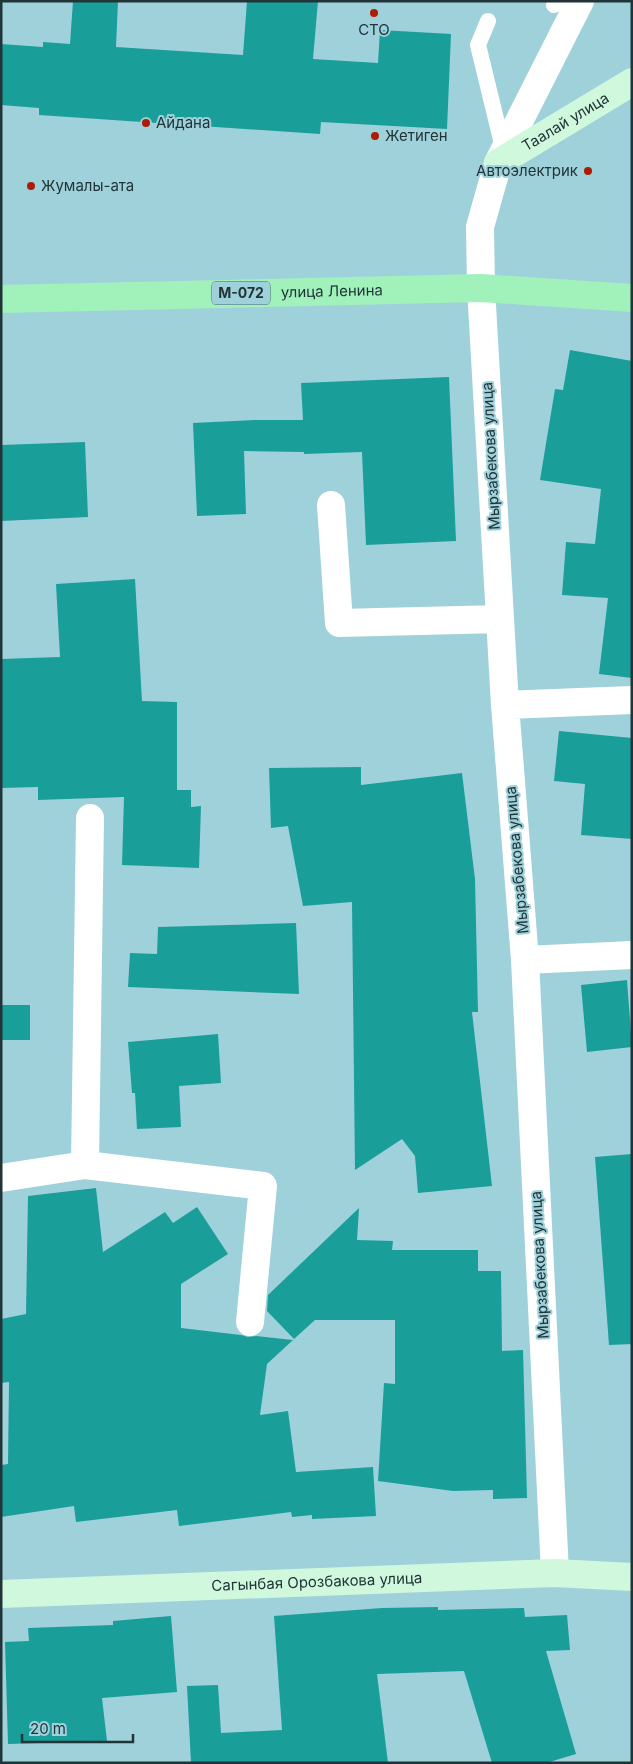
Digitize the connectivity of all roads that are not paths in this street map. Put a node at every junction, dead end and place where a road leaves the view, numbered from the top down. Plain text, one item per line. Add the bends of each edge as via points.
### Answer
1 (563, 3) edge
2 (488, 21) dead end
3 (632, 82) edge
4 (501, 158) junction
5 (481, 288) junction
6 (632, 298) edge
7 (1, 299) edge
8 (331, 505) dead end
9 (500, 619) junction
10 (632, 700) edge
11 (505, 705) junction
12 (90, 818) dead end
13 (632, 955) edge
14 (525, 960) junction
15 (86, 1164) junction
16 (1, 1178) edge
17 (250, 1322) dead end
18 (555, 1573) junction
19 (632, 1577) edge
20 (1, 1594) edge

1 - 4 street, Мырзабекова улица
2 - 4 lane via 478,45
3 - 4 street, Таалай улица
4 - 5 street, Мырзабекова улица via 480,227
5 - 6 main road, улица Ленина / М-072
5 - 7 main road, улица Ленина / М-072
5 - 9 street, Мырзабекова улица
8 - 9 street via 339,623
9 - 11 street, Мырзабекова улица
10 - 11 street
11 - 14 street, Мырзабекова улица
12 - 15 street
13 - 14 street
14 - 18 street, Мырзабекова улица
15 - 16 street
15 - 17 street via 263,1186
18 - 19 street, Сагынбая Орозбакова улица
18 - 20 street, Сагынбая Орозбакова улица

